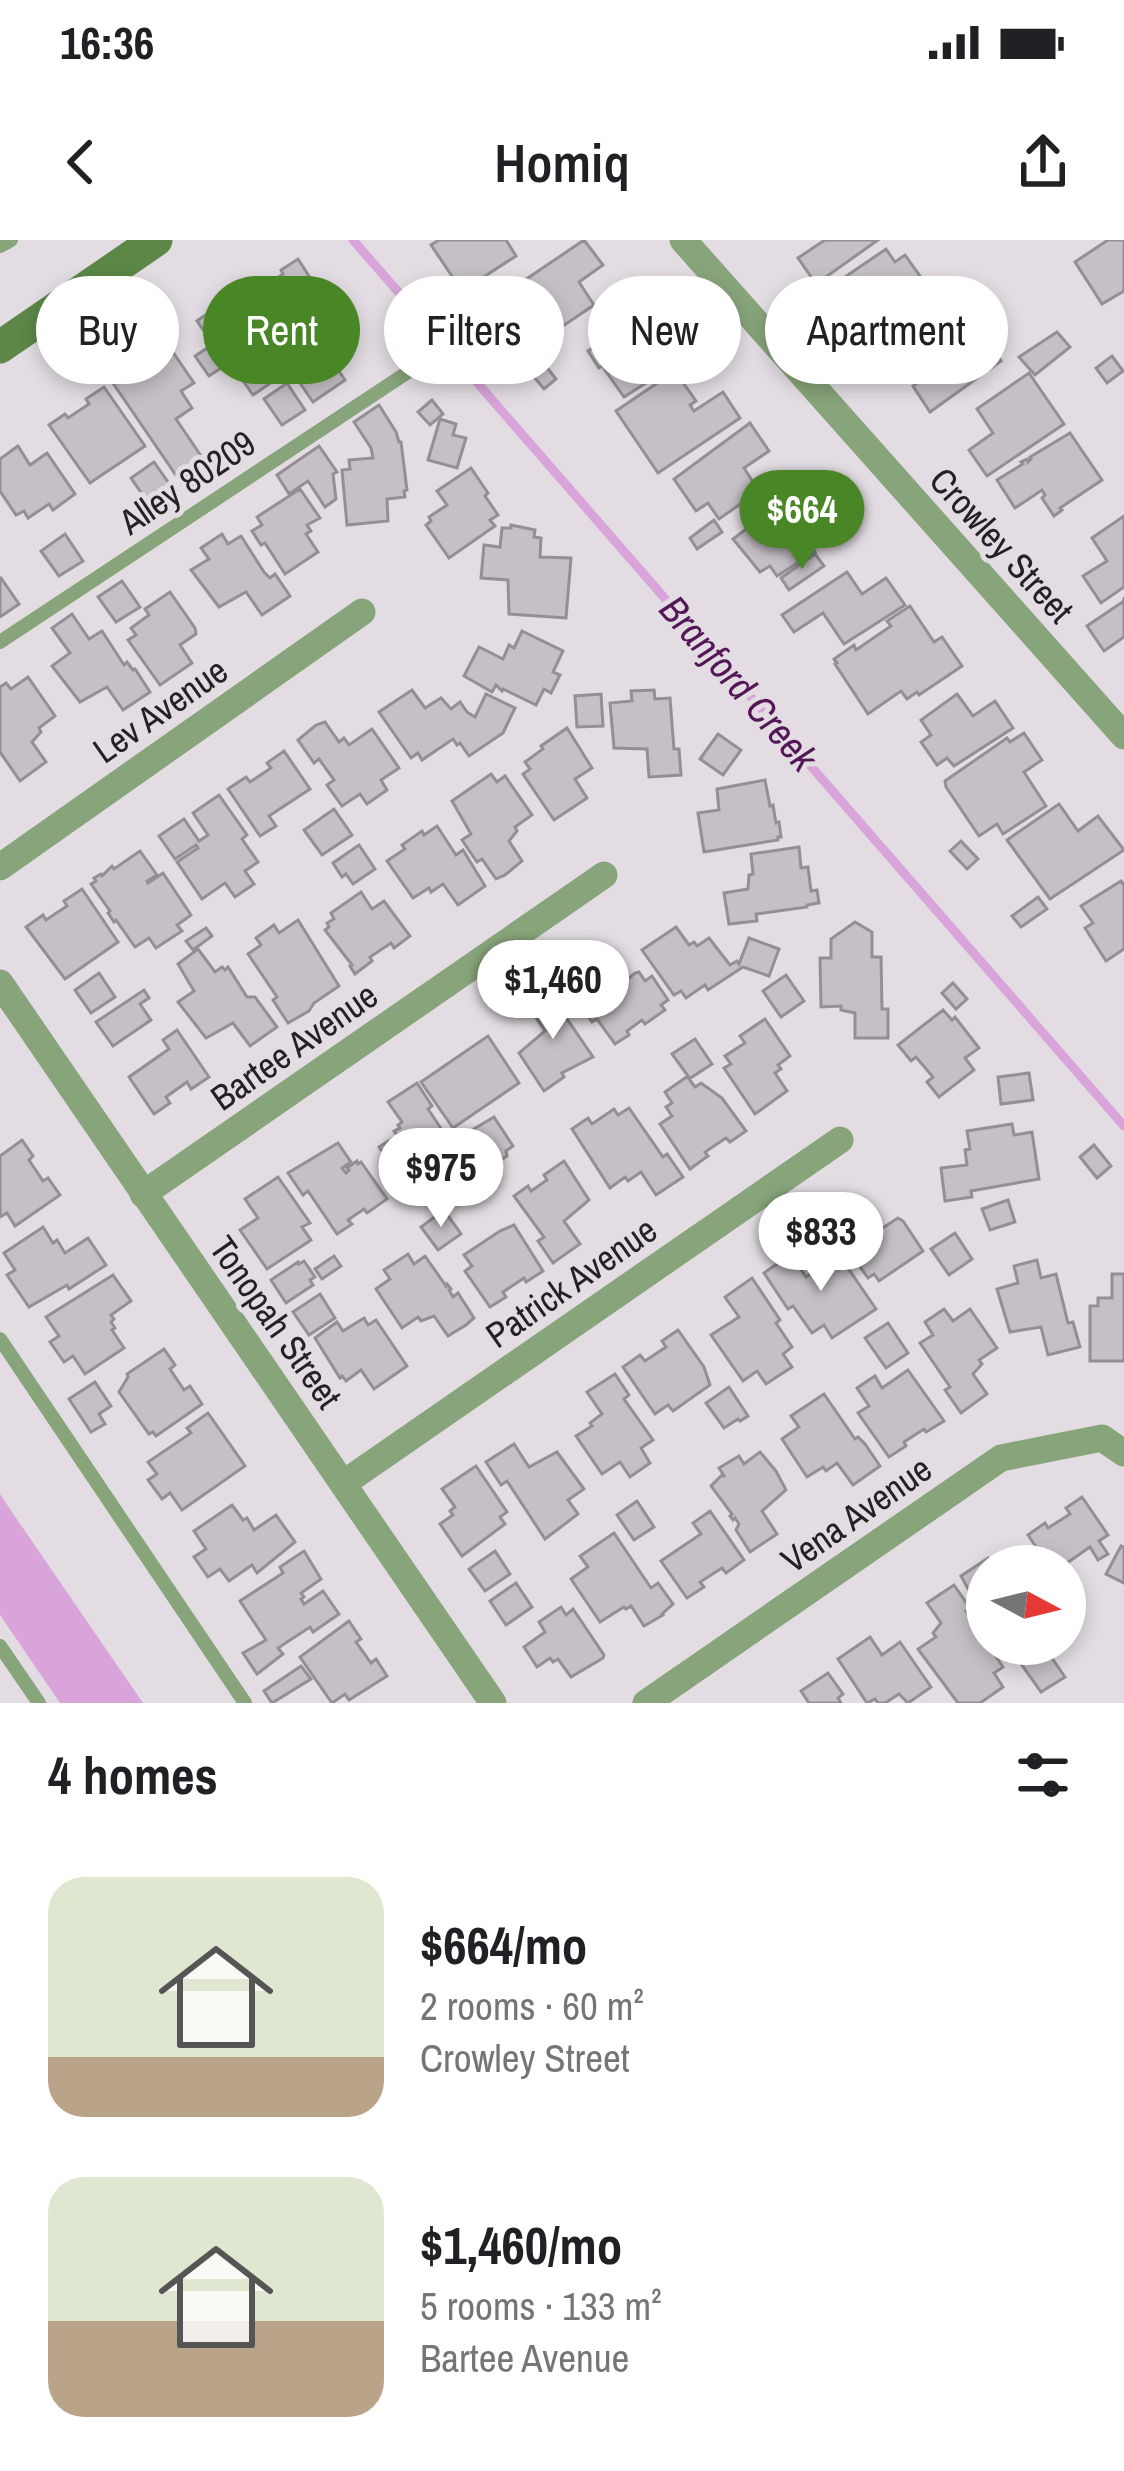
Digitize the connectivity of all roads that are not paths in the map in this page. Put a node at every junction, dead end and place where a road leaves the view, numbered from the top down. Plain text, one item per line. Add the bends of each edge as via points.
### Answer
1 (11, 240) edge
2 (156, 240) edge
3 (683, 240) edge
4 (0, 246) edge
5 (0, 347) edge
6 (390, 384) edge
7 (362, 612) dead end
8 (0, 642) edge
9 (1124, 736) edge
10 (0, 867) edge
11 (604, 875) dead end
12 (0, 983) edge
13 (840, 1140) dead end
14 (143, 1194) junction
15 (0, 1339) edge
16 (1124, 1453) edge
17 (344, 1483) junction
18 (0, 1646) edge
19 (39, 1703) edge
20 (245, 1703) edge
21 (493, 1703) edge
22 (646, 1703) edge

1 - 4 lane
2 - 5 main road
3 - 9 street, Crowley Street
6 - 8 lane, Alley 80209
7 - 10 street, Lev Avenue
11 - 14 street, Bartee Avenue
12 - 14 street, Tonopah Street
13 - 17 street, Patrick Avenue
14 - 17 street, Tonopah Street
15 - 20 lane
16 - 22 street, Vena Avenue via 1102,1438 1001,1458
17 - 21 street, Tonopah Street
18 - 19 lane

